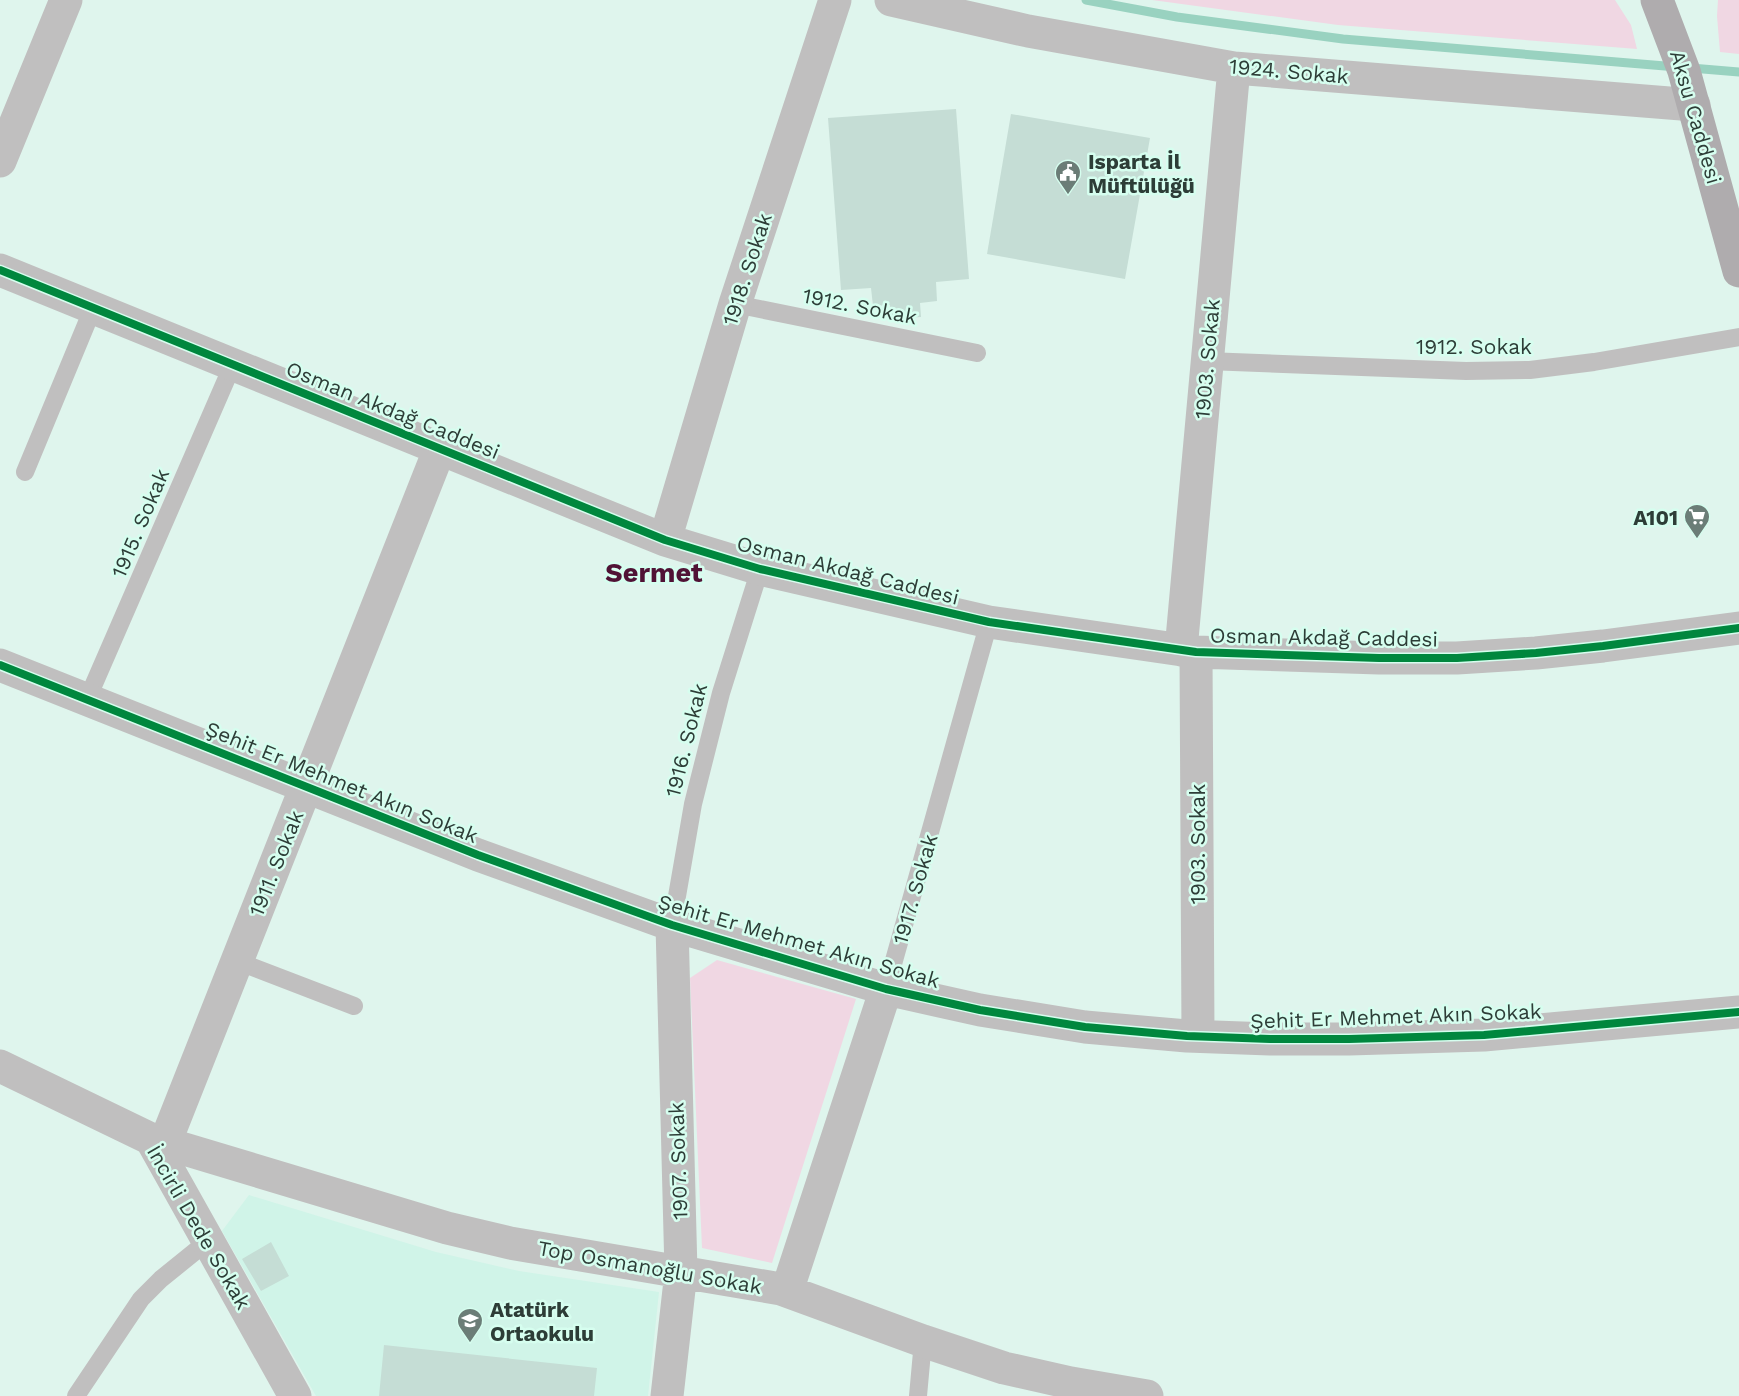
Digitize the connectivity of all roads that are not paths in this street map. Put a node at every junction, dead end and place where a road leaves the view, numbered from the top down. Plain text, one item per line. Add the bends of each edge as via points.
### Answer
1 (66, 0) edge
2 (835, 0) edge
3 (891, 0) edge
4 (1648, 0) edge
5 (1657, 0) edge
6 (1674, 15) edge
7 (1234, 68) junction
8 (1694, 105) junction
9 (0, 162) edge
10 (0, 270) edge
11 (1739, 271) edge
12 (735, 304) junction
13 (93, 308) junction
14 (1739, 336) edge
15 (977, 353) dead end
16 (1207, 361) junction
17 (233, 364) junction
18 (440, 448) junction
19 (25, 472) dead end
20 (665, 540) junction
21 (760, 569) junction
22 (989, 622) junction
23 (1739, 628) edge
24 (1188, 651) junction
25 (0, 666) edge
26 (87, 700) junction
27 (306, 787) junction
28 (672, 925) junction
29 (237, 961) junction
30 (886, 990) junction
31 (354, 1006) dead end
32 (1739, 1012) edge
33 (1198, 1036) junction
34 (0, 1066) edge
35 (158, 1141) junction
36 (208, 1240) junction
37 (681, 1272) junction
38 (787, 1291) junction
39 (923, 1341) junction
40 (76, 1396) edge
41 (295, 1396) edge
42 (667, 1396) edge
43 (918, 1396) edge
44 (1147, 1396) edge

1 - 9 street
2 - 12 street, 1918. Sokak
3 - 7 street, 1924. Sokak via 1029,32
4 - 6 main road
5 - 6 main road, Aksu Caddesi
6 - 8 main road, Aksu Caddesi
7 - 8 street, 1924. Sokak
7 - 16 street, 1903. Sokak
8 - 11 main road, Aksu Caddesi
10 - 13 street, Osman Akdağ Caddesi
12 - 15 lane, 1912. Sokak
12 - 20 street, 1918. Sokak
13 - 17 street, Osman Akdağ Caddesi
13 - 19 lane
14 - 16 lane, 1912. Sokak via 1530,370
16 - 24 street, 1903. Sokak
17 - 18 street, Osman Akdağ Caddesi
17 - 26 lane, 1915. Sokak
18 - 20 street, Osman Akdağ Caddesi
18 - 27 street, 1911. Sokak
20 - 21 street, Osman Akdağ Caddesi
21 - 22 street, Osman Akdağ Caddesi
21 - 28 lane, 1916. Sokak via 721,693 693,804
22 - 24 street, Osman Akdağ Caddesi
22 - 30 lane, 1917. Sokak
23 - 24 street, Osman Akdağ Caddesi via 1603,646 1458,658
24 - 33 street, 1903. Sokak
25 - 26 street, Şehit Er Mehmet Akın Sokak
26 - 27 street, Şehit Er Mehmet Akın Sokak
27 - 28 street, Şehit Er Mehmet Akın Sokak
27 - 29 street, 1911. Sokak
28 - 30 street, Şehit Er Mehmet Akın Sokak
28 - 37 street, 1907. Sokak
29 - 31 lane
29 - 35 street, 1911. Sokak
30 - 33 street, Şehit Er Mehmet Akın Sokak via 1086,1027
30 - 38 street, 1917. Sokak
32 - 33 street, Şehit Er Mehmet Akın Sokak via 1484,1035 1349,1039
34 - 35 street, İncirli Dede Sokak
35 - 36 street, İncirli Dede Sokak
35 - 37 street, Top Osmanoğlu Sokak via 447,1228 510,1243
36 - 40 lane via 141,1299
36 - 41 street, İncirli Dede Sokak
37 - 38 street, Top Osmanoğlu Sokak
37 - 42 street, 1907. Sokak
38 - 39 street, Top Osmanoğlu Sokak
39 - 43 lane
39 - 44 street, Top Osmanoğlu Sokak via 1004,1368

